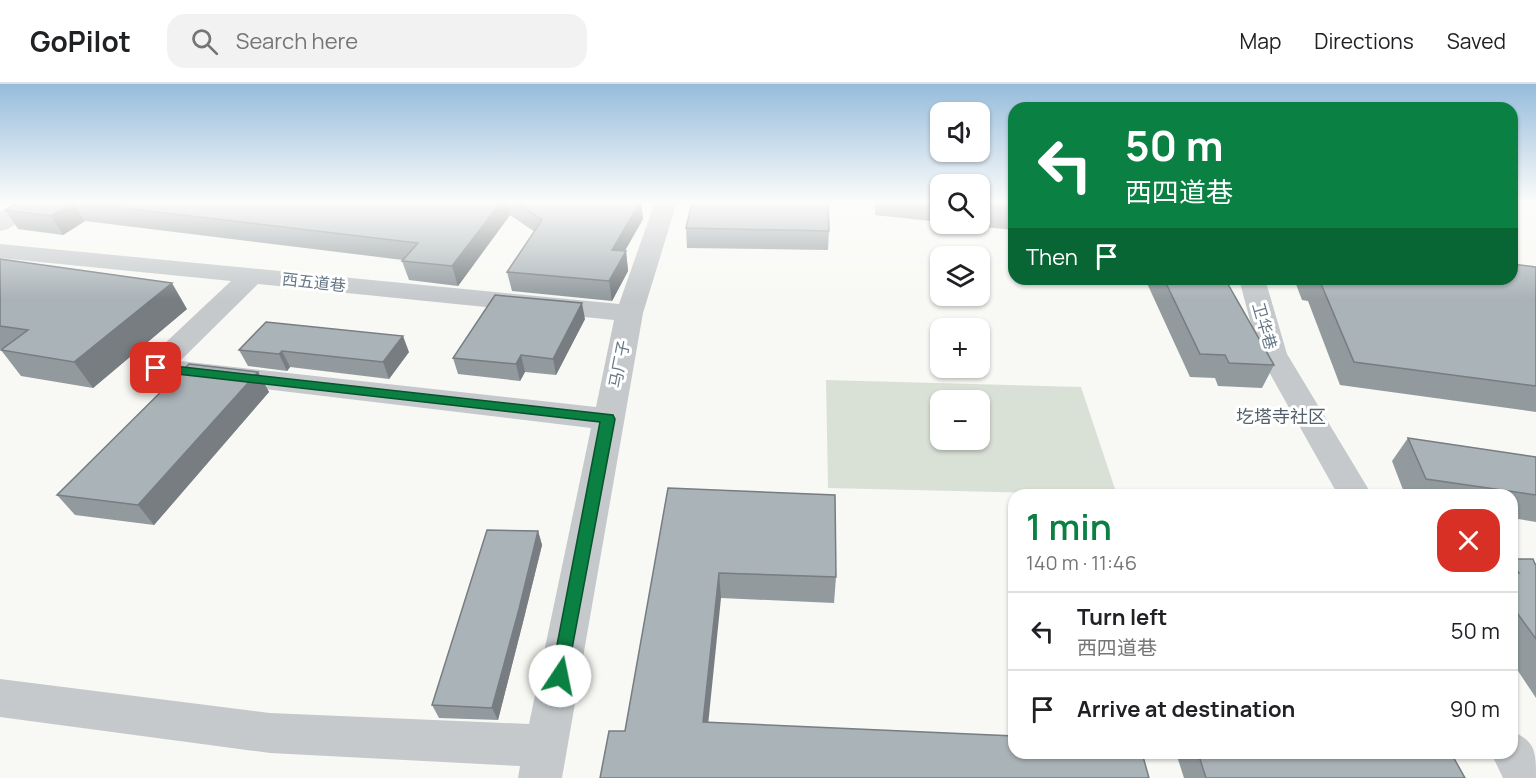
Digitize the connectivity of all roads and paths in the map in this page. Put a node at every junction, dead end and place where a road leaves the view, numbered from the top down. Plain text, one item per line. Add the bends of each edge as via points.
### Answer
1 (655, 234) edge
2 (0, 251) edge
3 (253, 275) junction
4 (1254, 285) edge
5 (629, 313) junction
6 (608, 419) junction
7 (1352, 489) edge
8 (0, 698) edge
9 (1517, 759) edge
10 (543, 762) edge
11 (1529, 778) edge

1 - 5 street, 马厂子
2 - 3 street, 西五道巷
3 - 5 street, 西五道巷
3 - 6 street via 156,368
4 - 7 street, 卫华巷 via 1273,354
5 - 6 street, 马厂子
6 - 10 street, 马厂子
8 - 10 street via 270,733
9 - 11 street

